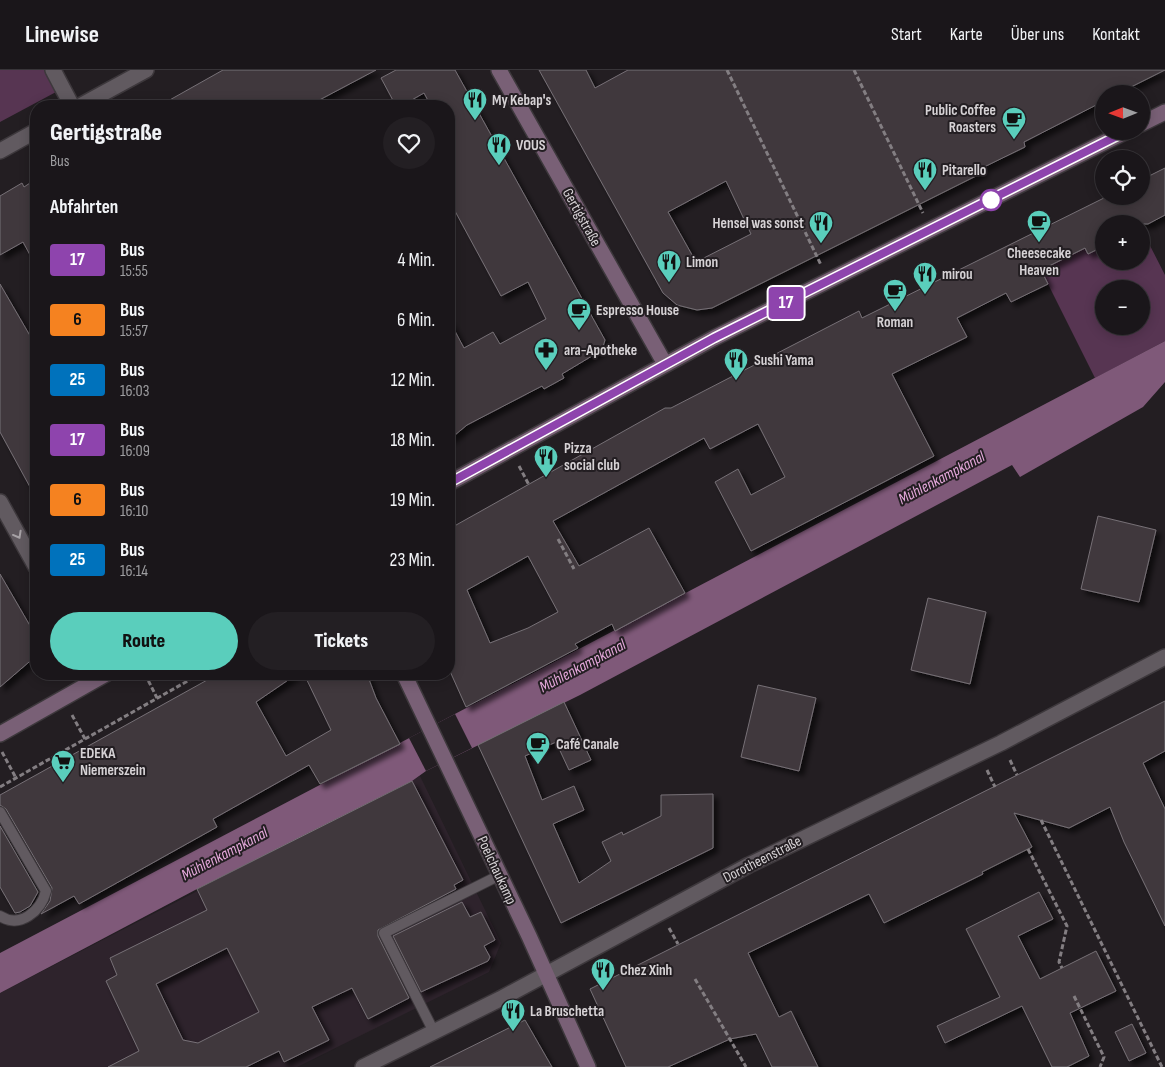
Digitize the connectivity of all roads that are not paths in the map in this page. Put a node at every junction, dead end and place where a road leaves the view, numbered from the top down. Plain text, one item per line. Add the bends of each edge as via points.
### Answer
1 (53, 70) edge
2 (146, 70) edge
3 (499, 70) edge
4 (69, 100) edge
5 (100, 100) edge
6 (1165, 112) edge
7 (1150, 120) edge
8 (30, 134) edge
9 (1109, 140) edge
10 (0, 151) edge
11 (665, 364) junction
12 (455, 480) edge
13 (0, 502) edge
14 (30, 556) edge
15 (1165, 657) edge
16 (92, 680) edge
17 (407, 680) edge
18 (0, 734) edge
19 (0, 812) edge
20 (500, 875) junction
21 (0, 916) edge
22 (546, 974) junction
23 (434, 1032) junction
24 (363, 1067) edge
25 (588, 1067) edge

1 - 4 street
2 - 5 street
3 - 11 street, Gertigstraße
6 - 7 street
8 - 10 street
9 - 11 street
11 - 12 street
13 -> 14 street
15 - 22 street, Dorotheenstraße via 1001,743 749,865
16 - 18 street
17 - 20 street, Poelchaukamp
19 - 21 lane via 46,891 40,906 27,918 13,922
20 - 22 street, Poelchaukamp
20 - 23 lane via 384,933
22 - 23 street, Dorotheenstraße
22 - 25 street, Poelchaukamp
23 - 24 street, Dorotheenstraße

